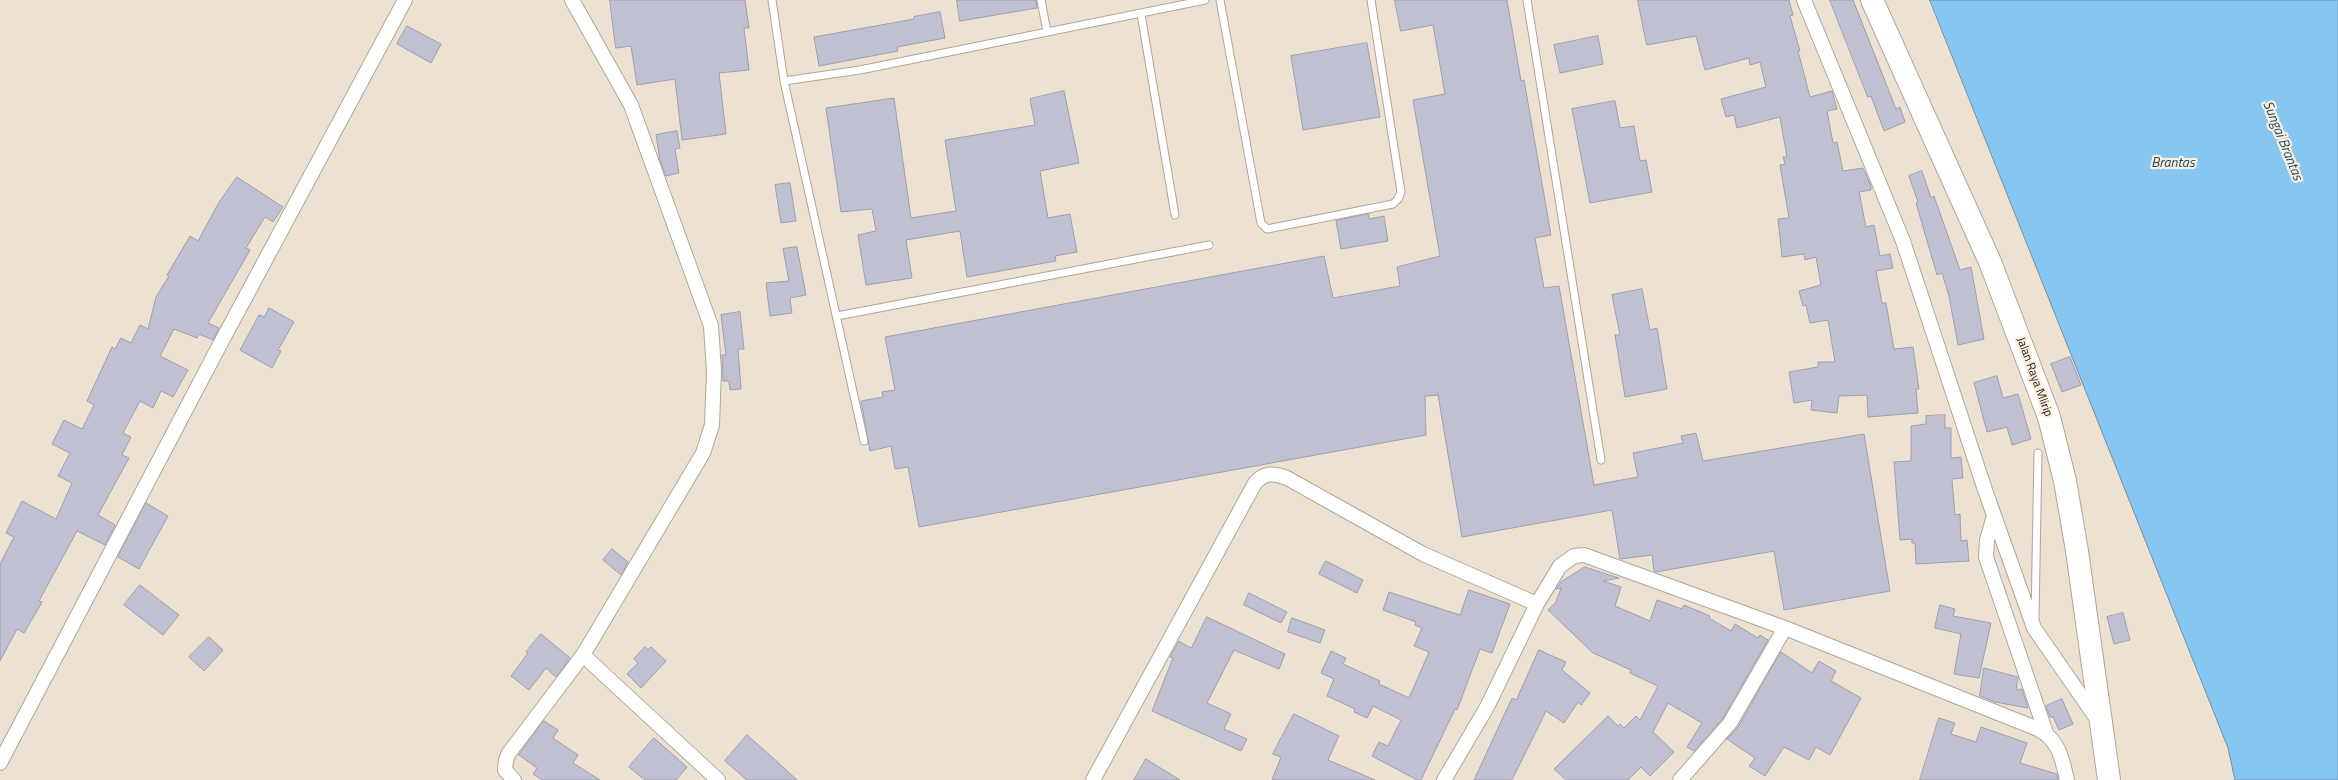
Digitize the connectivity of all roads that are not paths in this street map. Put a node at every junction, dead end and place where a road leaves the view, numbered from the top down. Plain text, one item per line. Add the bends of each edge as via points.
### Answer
1 (405, 0) edge
2 (572, 0) edge
3 (772, 0) edge
4 (1042, 0) edge
5 (1205, 0) edge
6 (1220, 0) edge
7 (1371, 0) edge
8 (1527, 0) edge
9 (1804, 0) edge
10 (1872, 0) edge
11 (1141, 14) junction
12 (1047, 32) junction
13 (784, 81) junction
14 (1175, 215) dead end
15 (1209, 245) dead end
16 (837, 316) junction
17 (864, 440) dead end
18 (2038, 453) dead end
19 (1601, 460) dead end
20 (1994, 516) junction
21 (1537, 604) junction
22 (1785, 628) junction
23 (2034, 628) junction
24 (583, 655) junction
25 (2046, 733) junction
26 (2104, 737) junction
27 (0, 763) edge
28 (514, 780) edge
29 (718, 780) edge
30 (1093, 780) edge
31 (1444, 780) edge
32 (1680, 780) edge
33 (2067, 780) edge
34 (2110, 780) edge
35 (2128, 780) edge

1 - 27 street
2 - 24 street via 631,105 711,326 714,371 712,425 702,453
3 - 13 lane
4 - 12 lane
5 - 11 lane
6 - 7 lane via 1261,224 1267,229 1393,204 1398,200 1401,192
8 - 19 lane
9 - 20 street via 1903,240
10 - 26 main road, Jalan Raya Mlirip via 1990,262 2049,417 2066,481
11 - 12 lane
11 - 14 lane
12 - 13 lane via 860,70
13 - 16 lane
15 - 16 lane
16 - 17 lane
18 - 23 lane
20 - 23 street
20 - 25 street via 1986,557
21 - 22 street via 1560,566 1574,556 1584,555
21 - 30 street via 1423,554 1286,478 1269,474 1261,476
21 - 31 street via 1487,707
22 - 25 street
22 - 32 street via 1730,723
23 - 26 street
24 - 28 street via 509,754 505,770
24 - 29 street
25 - 33 street via 2060,752
26 - 34 main road, Jalan Raya Mlirip
26 - 35 main road

